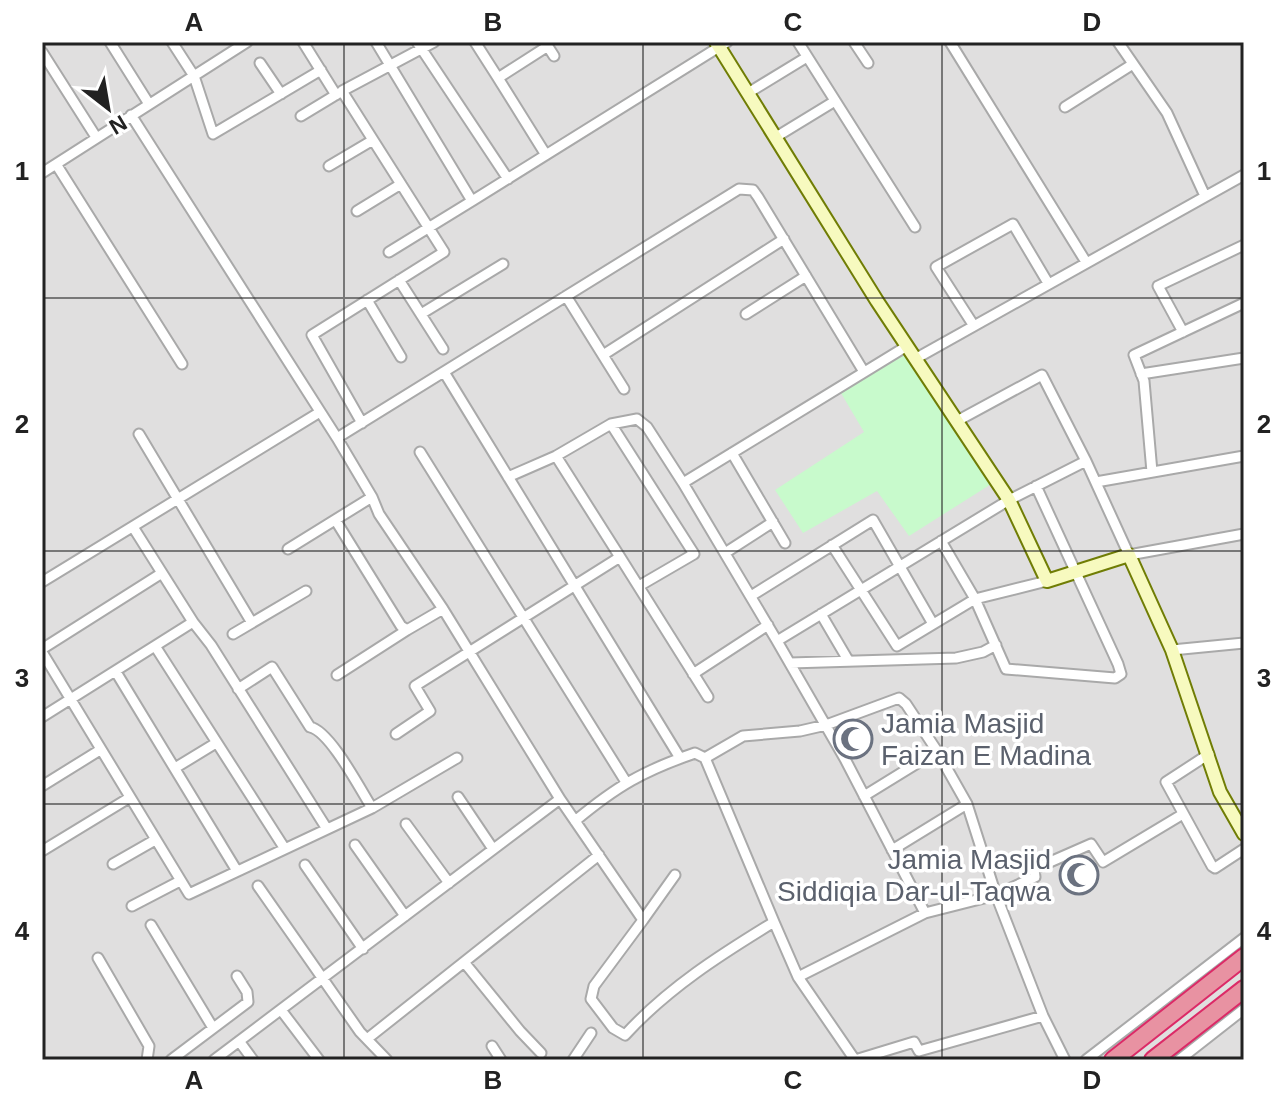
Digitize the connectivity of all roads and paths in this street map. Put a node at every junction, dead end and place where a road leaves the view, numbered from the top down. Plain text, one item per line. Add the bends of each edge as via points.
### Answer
1 (110, 42) edge
2 (172, 42) edge
3 (247, 42) edge
4 (303, 42) edge
5 (376, 42) edge
6 (434, 42) edge
7 (475, 42) edge
8 (798, 42) edge
9 (854, 42) edge
10 (950, 42) edge
11 (1118, 42) edge
12 (721, 43) edge
13 (546, 44) edge
14 (233, 46) edge
15 (420, 46) edge
16 (42, 52) edge
17 (554, 56) dead end
18 (807, 57) junction
19 (260, 63) dead end
20 (868, 63) dead end
21 (389, 64) junction
22 (1133, 64) junction
23 (321, 70) junction
24 (194, 76) junction
25 (498, 78) junction
26 (339, 93) junction
27 (748, 93) junction
28 (281, 94) junction
29 (835, 101) junction
30 (149, 104) junction
31 (1065, 107) dead end
32 (131, 115) junction
33 (301, 116) dead end
34 (96, 137) junction
35 (776, 137) junction
36 (373, 140) junction
37 (546, 155) junction
38 (56, 164) junction
39 (329, 166) dead end
40 (42, 172) edge
41 (1244, 175) edge
42 (508, 179) junction
43 (401, 184) junction
44 (1205, 196) junction
45 (472, 201) junction
46 (357, 211) dead end
47 (915, 227) dead end
48 (429, 229) junction
49 (784, 239) junction
50 (1244, 245) edge
51 (389, 252) dead end
52 (1086, 262) junction
53 (503, 264) dead end
54 (806, 276) junction
55 (399, 280) junction
56 (1048, 283) junction
57 (566, 296) junction
58 (367, 300) junction
59 (1244, 303) edge
60 (421, 314) junction
61 (746, 314) dead end
62 (974, 326) junction
63 (1183, 332) junction
64 (907, 346) junction
65 (443, 349) dead end
66 (603, 355) junction
67 (401, 357) dead end
68 (1244, 358) edge
69 (915, 359) junction
70 (182, 364) dead end
71 (444, 372) junction
72 (864, 372) junction
73 (1141, 374) junction
74 (624, 389) dead end
75 (320, 412) junction
76 (957, 421) junction
77 (362, 423) junction
78 (611, 424) junction
79 (139, 434) dead end
80 (337, 438) junction
81 (420, 452) dead end
82 (732, 453) junction
83 (556, 456) junction
84 (1244, 456) edge
85 (1086, 461) junction
86 (1152, 472) junction
87 (508, 477) junction
88 (1096, 482) junction
89 (683, 483) junction
90 (1036, 486) junction
91 (372, 497) junction
92 (179, 500) junction
93 (1009, 500) junction
94 (336, 521) junction
95 (773, 522) junction
96 (133, 527) junction
97 (1244, 534) edge
98 (941, 541) junction
99 (785, 543) dead end
100 (832, 545) junction
101 (288, 549) dead end
102 (725, 553) junction
103 (1129, 555) junction
104 (620, 557) junction
105 (900, 566) junction
106 (1076, 571) junction
107 (162, 573) junction
108 (1047, 581) junction
109 (42, 582) edge
110 (575, 585) junction
111 (639, 586) junction
112 (861, 590) junction
113 (306, 591) dead end
114 (751, 596) junction
115 (975, 599) junction
116 (443, 609) junction
117 (821, 614) junction
118 (523, 618) junction
119 (193, 622) junction
120 (252, 623) junction
121 (933, 624) junction
122 (768, 625) junction
123 (407, 630) junction
124 (233, 634) dead end
125 (777, 641) junction
126 (1244, 643) edge
127 (996, 645) junction
128 (155, 646) junction
129 (42, 650) edge
130 (1172, 650) junction
131 (469, 652) junction
132 (848, 660) junction
133 (790, 663) junction
134 (116, 672) junction
135 (693, 674) junction
136 (337, 675) dead end
137 (238, 689) junction
138 (708, 697) dead end
139 (70, 700) junction
140 (42, 717) edge
141 (826, 725) junction
142 (396, 734) dead end
143 (216, 743) junction
144 (100, 750) junction
145 (937, 751) junction
146 (1209, 754) junction
147 (457, 758) dead end
148 (680, 758) junction
149 (705, 758) junction
150 (175, 768) junction
151 (626, 782) junction
152 (42, 786) edge
153 (864, 796) junction
154 (458, 797) dead end
155 (129, 798) junction
156 (560, 799) junction
157 (967, 804) junction
158 (372, 808) junction
159 (1183, 814) junction
160 (575, 821) junction
161 (406, 824) dead end
162 (327, 829) junction
163 (1244, 834) edge
164 (155, 840) junction
165 (355, 845) dead end
166 (285, 849) junction
167 (493, 849) junction
168 (1244, 849) edge
169 (892, 850) junction
170 (42, 851) edge
171 (599, 855) junction
172 (113, 864) dead end
173 (305, 865) dead end
174 (237, 871) junction
175 (675, 875) dead end
176 (180, 881) junction
177 (449, 883) junction
178 (258, 886) dead end
179 (996, 895) junction
180 (132, 906) dead end
181 (925, 913) junction
182 (405, 916) junction
183 (643, 920) junction
184 (774, 922) junction
185 (151, 925) dead end
186 (1244, 938) edge
187 (363, 949) junction
188 (1244, 957) edge
189 (98, 958) dead end
190 (464, 962) junction
191 (237, 976) dead end
192 (798, 977) junction
193 (323, 979) junction
194 (1244, 989) edge
195 (281, 1010) junction
196 (1243, 1011) edge
197 (1043, 1016) junction
198 (213, 1028) junction
199 (591, 1033) dead end
200 (367, 1039) junction
201 (239, 1041) junction
202 (492, 1046) dead end
203 (541, 1053) dead end
204 (147, 1060) edge
205 (171, 1060) edge
206 (214, 1060) edge
207 (253, 1060) edge
208 (319, 1060) edge
209 (387, 1060) edge
210 (501, 1060) edge
211 (573, 1060) edge
212 (855, 1060) edge
213 (1065, 1060) edge
214 (1086, 1060) edge
215 (1113, 1060) edge
216 (1153, 1060) edge
217 (1179, 1060) edge

1 - 30 street
2 - 24 street
3 - 14 street
4 - 23 street
5 - 21 street
6 - 15 street
7 - 25 street
8 - 18 street
9 - 20 street
10 - 52 street
11 - 22 street
12 - 27 street
12 - 37 street
13 - 17 street
13 - 25 street
14 - 24 street
15 - 21 street
15 - 42 street
16 - 34 street
18 - 27 street
18 - 29 street
19 - 28 street
21 - 26 street
21 - 45 street
22 - 31 street
22 - 44 street via 1167,113
23 - 26 street
23 - 28 street
24 - 28 street via 213,134
24 - 30 street
25 - 37 street
26 - 33 street
26 - 36 street
27 - 35 street
29 - 35 street
29 - 47 street
30 - 32 street
32 - 34 street
32 - 75 street
34 - 38 street
35 - 64 street
36 - 39 street
36 - 43 street
37 - 42 street
38 - 40 street
38 - 70 street
41 - 44 street
42 - 45 street
43 - 46 street
43 - 48 street
44 - 52 street
45 - 48 street
48 - 51 street
48 - 55 street via 444,252
49 - 54 street
49 - 57 street via 753,190 739,189
49 - 66 street
50 - 63 street via 1158,286
52 - 56 street
53 - 60 street
54 - 61 street
54 - 72 street
55 - 58 street
55 - 60 street
56 - 62 street
56 - 62 street via 1013,224 936,267
57 - 66 street
57 - 71 street
58 - 67 street
58 - 77 street via 312,335
59 - 63 street
60 - 65 street
62 - 69 street
63 - 73 street via 1134,355
64 - 69 street
64 - 72 street
66 - 74 street
68 - 73 street
69 - 76 street
71 - 77 street
71 - 87 street
72 - 82 street
73 - 86 street
75 - 80 street
75 - 92 street
76 - 85 street via 1042,375
76 - 93 street
77 - 80 street
78 - 83 street
78 - 89 street via 637,419 647,427
78 - 111 street via 694,554
79 - 92 street
80 - 91 street
81 - 118 street
82 - 89 street
82 - 95 street
83 - 87 street
83 - 104 street
84 - 86 street
85 - 88 street
85 - 90 street
86 - 88 street
87 - 110 street
88 - 103 street
89 - 102 street
90 - 93 street
90 - 106 street
91 - 94 street
91 - 116 street
92 - 96 street
92 - 120 street
93 - 98 street
93 - 108 street
94 - 101 street
94 - 123 street
95 - 99 street
95 - 102 street
96 - 107 street
96 - 109 street
97 - 103 street
98 - 105 street
98 - 115 street
100 - 105 street via 873,520
100 - 112 street
100 - 114 street
102 - 114 street
103 - 106 street
103 - 130 street
104 - 110 street
104 - 111 street
105 - 112 street
105 - 121 street
106 - 108 street
106 - 127 street via 1121,674 1115,678 1006,669
107 - 119 street
107 - 129 street
108 - 115 street
110 - 118 street
110 - 148 street
111 - 135 street
112 - 117 street
112 - 121 street via 897,646
113 - 120 street
114 - 122 street
115 - 121 street
115 - 127 street
116 - 123 street
116 - 131 street
117 - 125 street
117 - 132 street
118 - 131 street
118 - 151 street
119 - 128 street
119 - 137 street
120 - 124 street
122 - 125 street
122 - 135 street
123 - 136 street
125 - 133 street
126 - 130 street
127 - 132 street via 956,658
128 - 134 street
128 - 143 street
129 - 139 street
130 - 146 street
131 - 142 street via 415,686 430,711
131 - 156 street
132 - 133 street
133 - 141 street
134 - 139 street
134 - 150 street
135 - 138 street
137 - 158 street via 272,667 310,727 326,736
137 - 162 street
139 - 140 street
139 - 144 street
141 - 145 street via 899,698
141 - 149 street via 743,736
141 - 153 street
143 - 150 street
143 - 166 street
144 - 152 street
144 - 155 street
145 - 153 street
145 - 157 street
146 - 159 street via 1166,782
146 - 163 street via 1220,792
147 - 158 street
148 - 149 street via 695,753
148 - 151 street
149 - 184 street
150 - 174 street
151 - 160 street
153 - 169 street
154 - 167 street
155 - 164 street
155 - 170 street
156 - 160 street
156 - 167 street
157 - 169 street
157 - 179 street
158 - 162 street
159 - 168 street via 1215,868
159 - 179 street via 1103,862 1091,844 1034,869 1035,877
160 - 171 street
161 - 177 street
162 - 166 street
164 - 172 street
164 - 176 street
165 - 182 street
166 - 174 street
167 - 177 street
169 - 181 street
171 - 183 street
171 - 190 street
173 - 187 street
174 - 176 street via 189,894
175 - 183 street
176 - 180 street
177 - 182 street
178 - 193 street
179 - 181 street
179 - 197 street
181 - 192 street
182 - 187 street
183 - 184 street via 594,986 591,999 625,1035 697,970
184 - 192 street
185 - 198 street
186 - 214 street
187 - 193 street
188 - 215 highway
189 - 204 street via 149,1046
190 - 200 street
190 - 203 street
191 - 198 street via 248,1002
192 - 212 street
193 - 195 street
193 - 200 street
194 - 216 highway
195 - 201 street
195 - 208 street
196 - 217 street
197 - 212 street via 919,1051 914,1042
197 - 213 street
198 - 205 street
199 - 211 street
200 - 209 street
201 - 206 street
201 - 207 street
202 - 210 street

